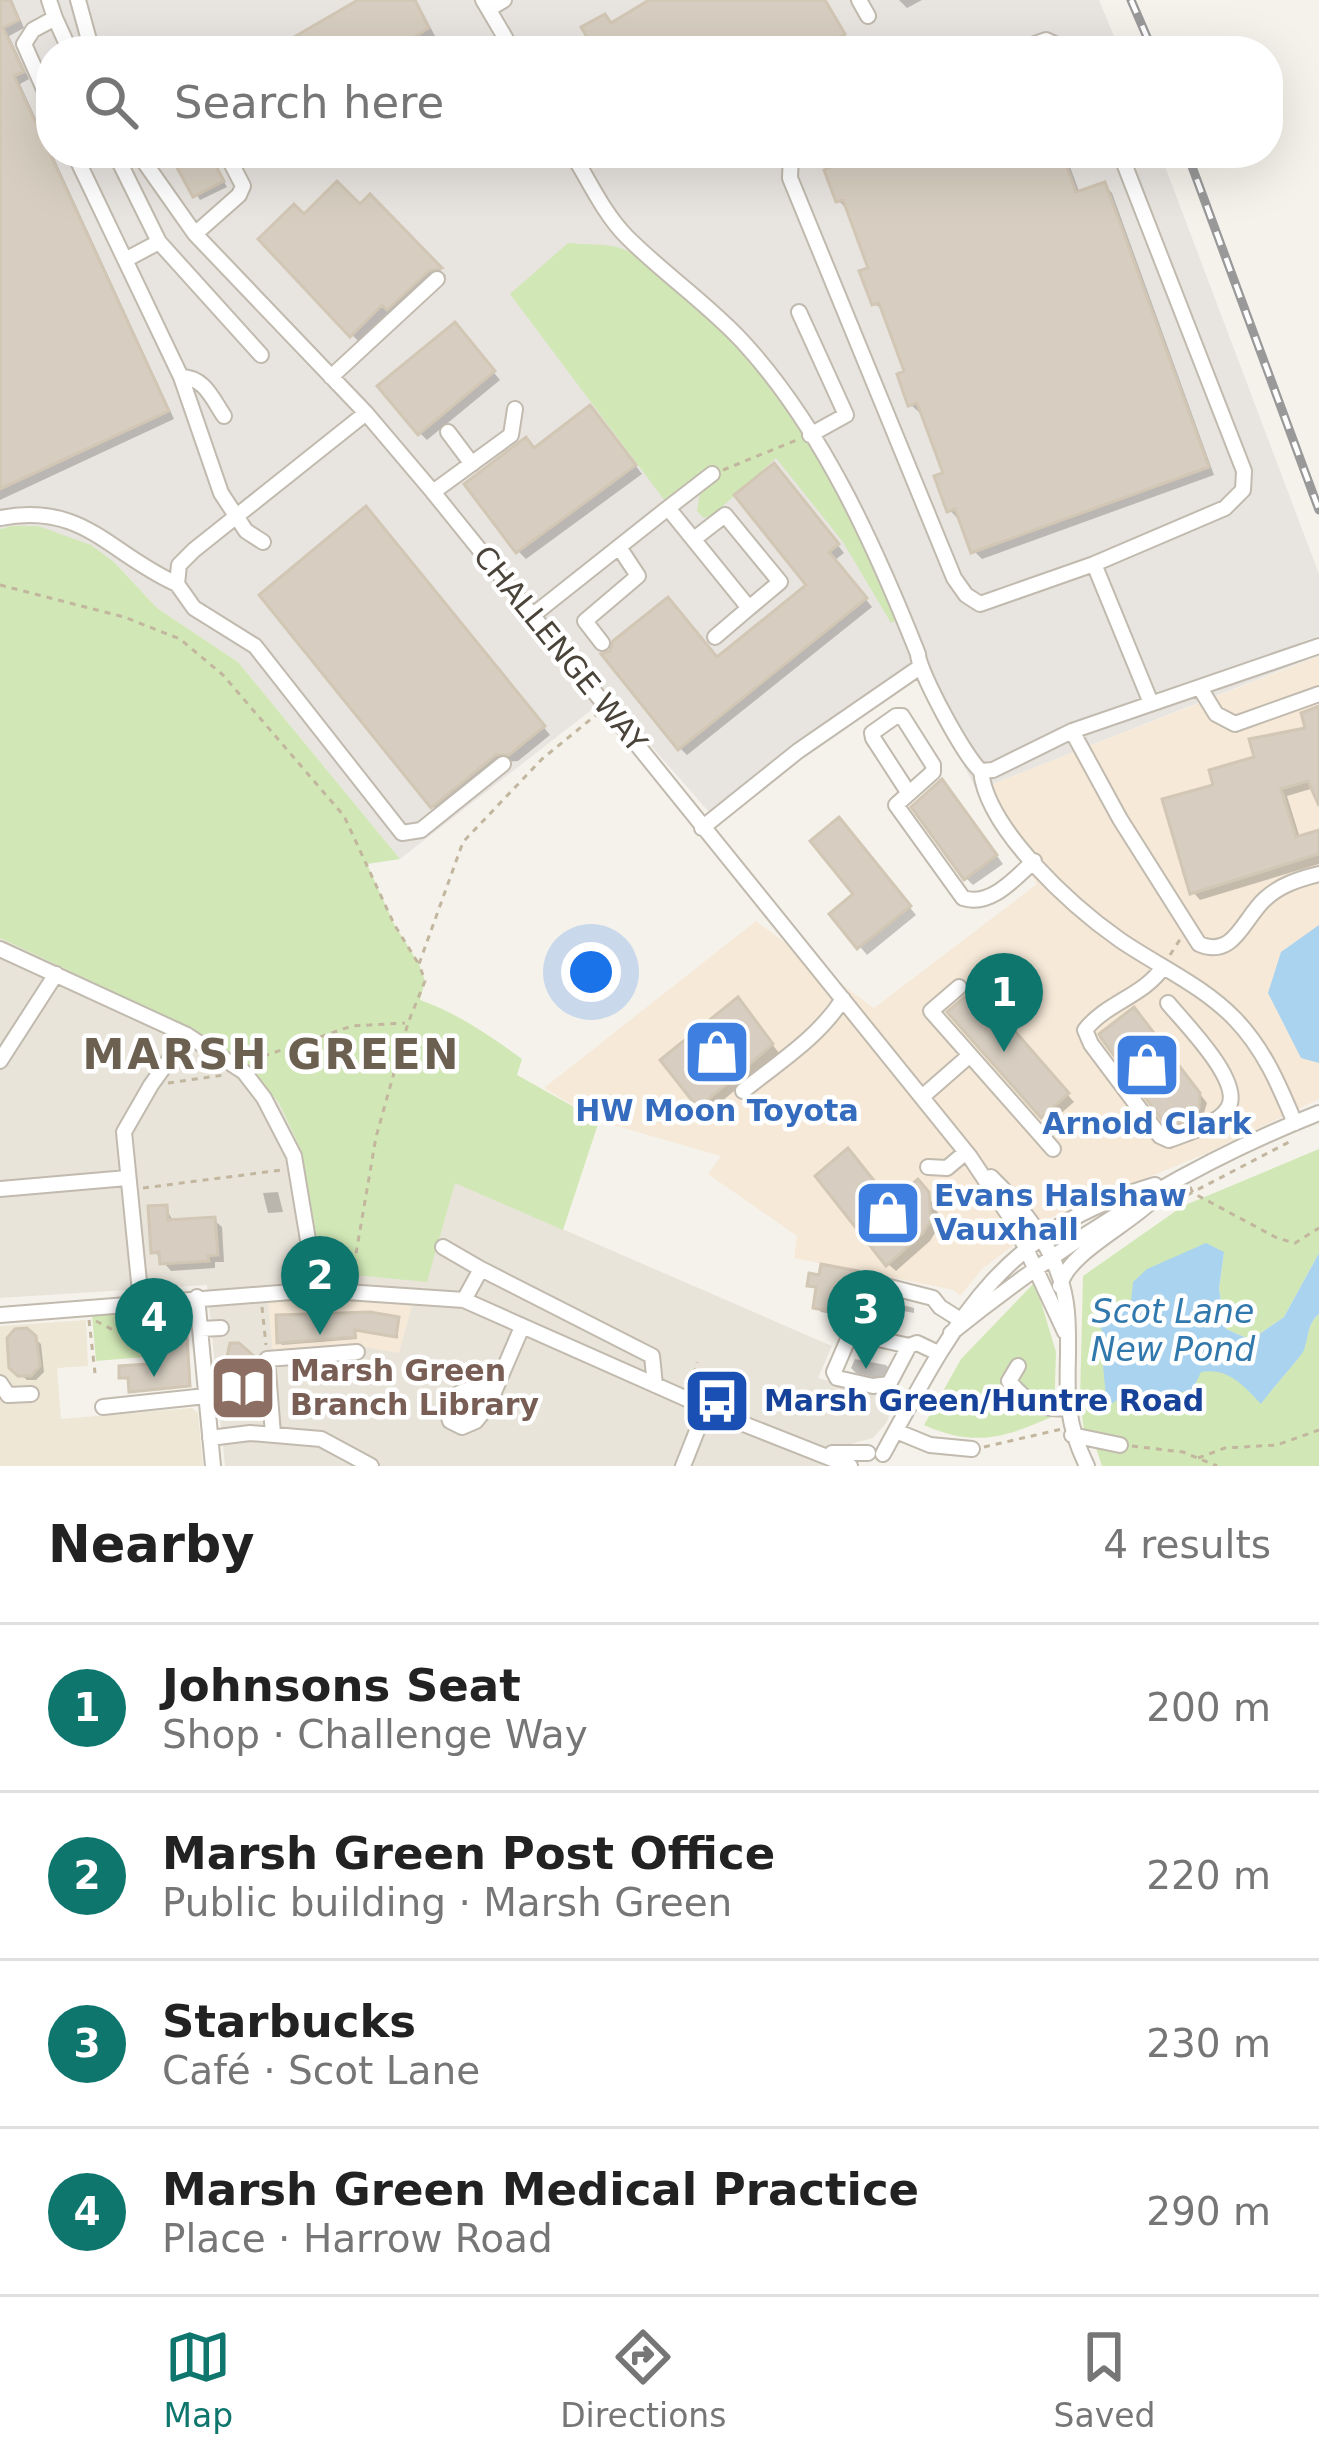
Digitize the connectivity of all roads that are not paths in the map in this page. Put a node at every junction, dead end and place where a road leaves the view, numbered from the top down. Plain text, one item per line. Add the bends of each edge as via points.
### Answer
1 (49, 0) edge
2 (78, 0) edge
3 (504, 0) edge
4 (859, 0) edge
5 (486, 5) edge
6 (868, 16) dead end
7 (55, 18) junction
8 (63, 36) edge
9 (88, 36) edge
10 (504, 36) edge
11 (36, 66) edge
12 (81, 168) edge
13 (122, 168) edge
14 (148, 168) edge
15 (234, 168) edge
16 (582, 168) edge
17 (790, 168) edge
18 (1126, 168) edge
19 (195, 234) junction
20 (159, 242) junction
21 (125, 260) junction
22 (437, 279) dead end
23 (799, 311) dead end
24 (261, 355) dead end
25 (331, 376) junction
26 (181, 377) junction
27 (515, 409) dead end
28 (366, 413) junction
29 (224, 416) dead end
30 (448, 432) dead end
31 (810, 435) junction
32 (472, 464) junction
33 (712, 474) road end
34 (433, 492) junction
35 (668, 508) junction
36 (235, 514) junction
37 (0, 518) edge
38 (694, 539) junction
39 (263, 542) dead end
40 (619, 547) junction
41 (1094, 564) junction
42 (177, 584) junction
43 (749, 608) junction
44 (533, 615) junction
45 (715, 637) dead end
46 (602, 643) dead end
47 (1312, 648) edge
48 (917, 669) junction
49 (1200, 688) junction
50 (1319, 694) edge
51 (1151, 703) junction
52 (1072, 731) junction
53 (502, 764) dead end
54 (981, 771) junction
55 (908, 792) junction
56 (702, 828) junction
57 (1034, 861) junction
58 (1319, 874) edge
59 (0, 949) edge
60 (1162, 967) junction
61 (56, 974) junction
62 (959, 987) dead end
63 (843, 999) junction
64 (1168, 1003) dead end
65 (187, 1035) junction
66 (970, 1055) junction
67 (0, 1061) edge
68 (743, 1091) dead end
69 (922, 1097) junction
70 (1319, 1113) edge
71 (1298, 1129) junction
72 (1054, 1149) dead end
73 (968, 1155) junction
74 (928, 1167) dead end
75 (1172, 1180) junction
76 (127, 1184) junction
77 (0, 1189) edge
78 (1042, 1238) junction
79 (442, 1247) dead end
80 (1027, 1249) junction
81 (1052, 1257) junction
82 (312, 1264) dead end
83 (1037, 1267) junction
84 (481, 1269) junction
85 (1060, 1286) junction
86 (197, 1297) junction
87 (464, 1300) junction
88 (141, 1302) junction
89 (0, 1315) edge
90 (955, 1326) junction
91 (221, 1328) dead end
92 (522, 1328) junction
93 (200, 1329) junction
94 (1065, 1332) junction
95 (861, 1335) junction
96 (909, 1346) junction
97 (357, 1352) dead end
98 (938, 1353) junction
99 (1018, 1366) dead end
100 (0, 1383) edge
101 (655, 1385) junction
102 (493, 1392) dead end
103 (32, 1394) dead end
104 (206, 1396) junction
105 (103, 1406) dead end
106 (706, 1408) junction
107 (1067, 1408) junction
108 (896, 1431) junction
109 (1071, 1431) junction
110 (273, 1434) junction
111 (210, 1438) junction
112 (1120, 1445) road end
113 (972, 1449) road end
114 (821, 1452) junction
115 (875, 1460) edge
116 (213, 1466) edge
117 (370, 1466) edge
118 (683, 1466) edge
119 (850, 1466) edge
120 (1087, 1466) edge

1 - 7 street
2 - 9 street
3 - 5 street
4 - 6 street
5 - 10 street
7 - 8 street
7 - 11 street via 25,38
12 - 21 street
13 - 20 street
14 - 19 street, CHALLENGE WAY
15 - 19 street via 239,195
16 - 31 street via 626,236 745,344
17 - 41 street via 966,596 980,604
18 - 41 street via 1244,471 1243,490 1225,508
19 - 25 street, CHALLENGE WAY
20 - 21 street
20 - 24 street
21 - 26 street
22 - 25 street
23 - 31 street via 846,415
25 - 28 street, CHALLENGE WAY
26 - 29 street via 201,382
26 - 36 street
27 - 32 street via 511,435
28 - 34 street, CHALLENGE WAY
28 - 36 street
30 - 32 street
31 - 48 street via 873,551 918,653
32 - 34 street
33 - 35 street
34 - 44 street, CHALLENGE WAY
35 - 38 street
35 - 40 street
36 - 39 street
36 - 42 street via 179,565
37 - 42 street via 55,515 82,524
38 - 43 street
38 - 43 street via 724,515 780,582
40 - 44 street
40 - 46 street via 638,576 585,621
41 - 51 street
42 - 53 street via 194,608 255,646 402,833 421,830
43 - 45 street
44 - 56 street, CHALLENGE WAY
47 - 49 street
48 - 54 street
48 - 56 street
49 - 50 street via 1221,719 1235,724
49 - 51 street
51 - 52 street
52 - 54 street
52 - 58 street via 1199,944 1220,949 1275,891
54 - 57 street via 995,810
55 - 55 street via 872,733 896,716 933,765
55 - 57 street via 897,801 899,812 963,898 987,899
56 - 63 street, CHALLENGE WAY
57 - 60 street via 1072,902
59 - 61 street
60 - 64 street via 1145,989 1085,1030 1168,1140 1220,1116 1232,1095
60 - 71 street via 1212,998 1254,1040
61 - 65 street
61 - 67 street
62 - 66 street via 931,1011
63 - 68 street via 813,1038
63 - 69 street, CHALLENGE WAY
65 - 76 street via 124,1132
65 - 82 street via 238,1069 263,1099 294,1156
66 - 69 street
66 - 72 street
69 - 73 street, CHALLENGE WAY
70 - 71 street
71 - 75 street
73 - 74 street via 946,1168
73 - 78 street, CHALLENGE WAY
73 - 80 street, CHALLENGE WAY
75 - 78 street via 1128,1193
75 - 81 street
75 - 85 street via 1138,1216 1067,1267
76 - 77 street
76 - 88 street
78 - 80 street
78 - 81 street, CHALLENGE WAY
79 - 84 street
80 - 83 street, CHALLENGE WAY
80 - 90 street
81 - 83 street
81 - 85 street, CHALLENGE WAY
83 - 90 street
83 - 94 street, CHALLENGE WAY
84 - 87 street
84 - 101 street via 652,1356
85 - 94 street, CHALLENGE WAY
86 - 87 street via 316,1290
86 - 88 street
86 - 93 street
87 - 92 street
88 - 89 street
90 - 95 street via 933,1298 874,1283
90 - 98 street
91 - 93 street
92 - 101 street
92 - 102 street
93 - 104 street
94 - 107 street, CHALLENGE WAY
95 - 96 street
95 - 96 street via 842,1348 837,1378 890,1384
96 - 98 street
97 - 110 street via 267,1359
98 - 108 street
99 - 107 street via 1009,1382 1034,1405
100 - 103 street via 8,1395
101 - 106 street
104 - 105 street
104 - 111 street
106 - 114 street
106 - 118 street
107 - 109 street, CHALLENGE WAY
108 - 113 street
108 - 115 street
109 - 112 street
109 - 120 street, CHALLENGE WAY
110 - 111 street
110 - 117 street via 321,1439
111 - 116 street
114 - 115 street
114 - 119 street

